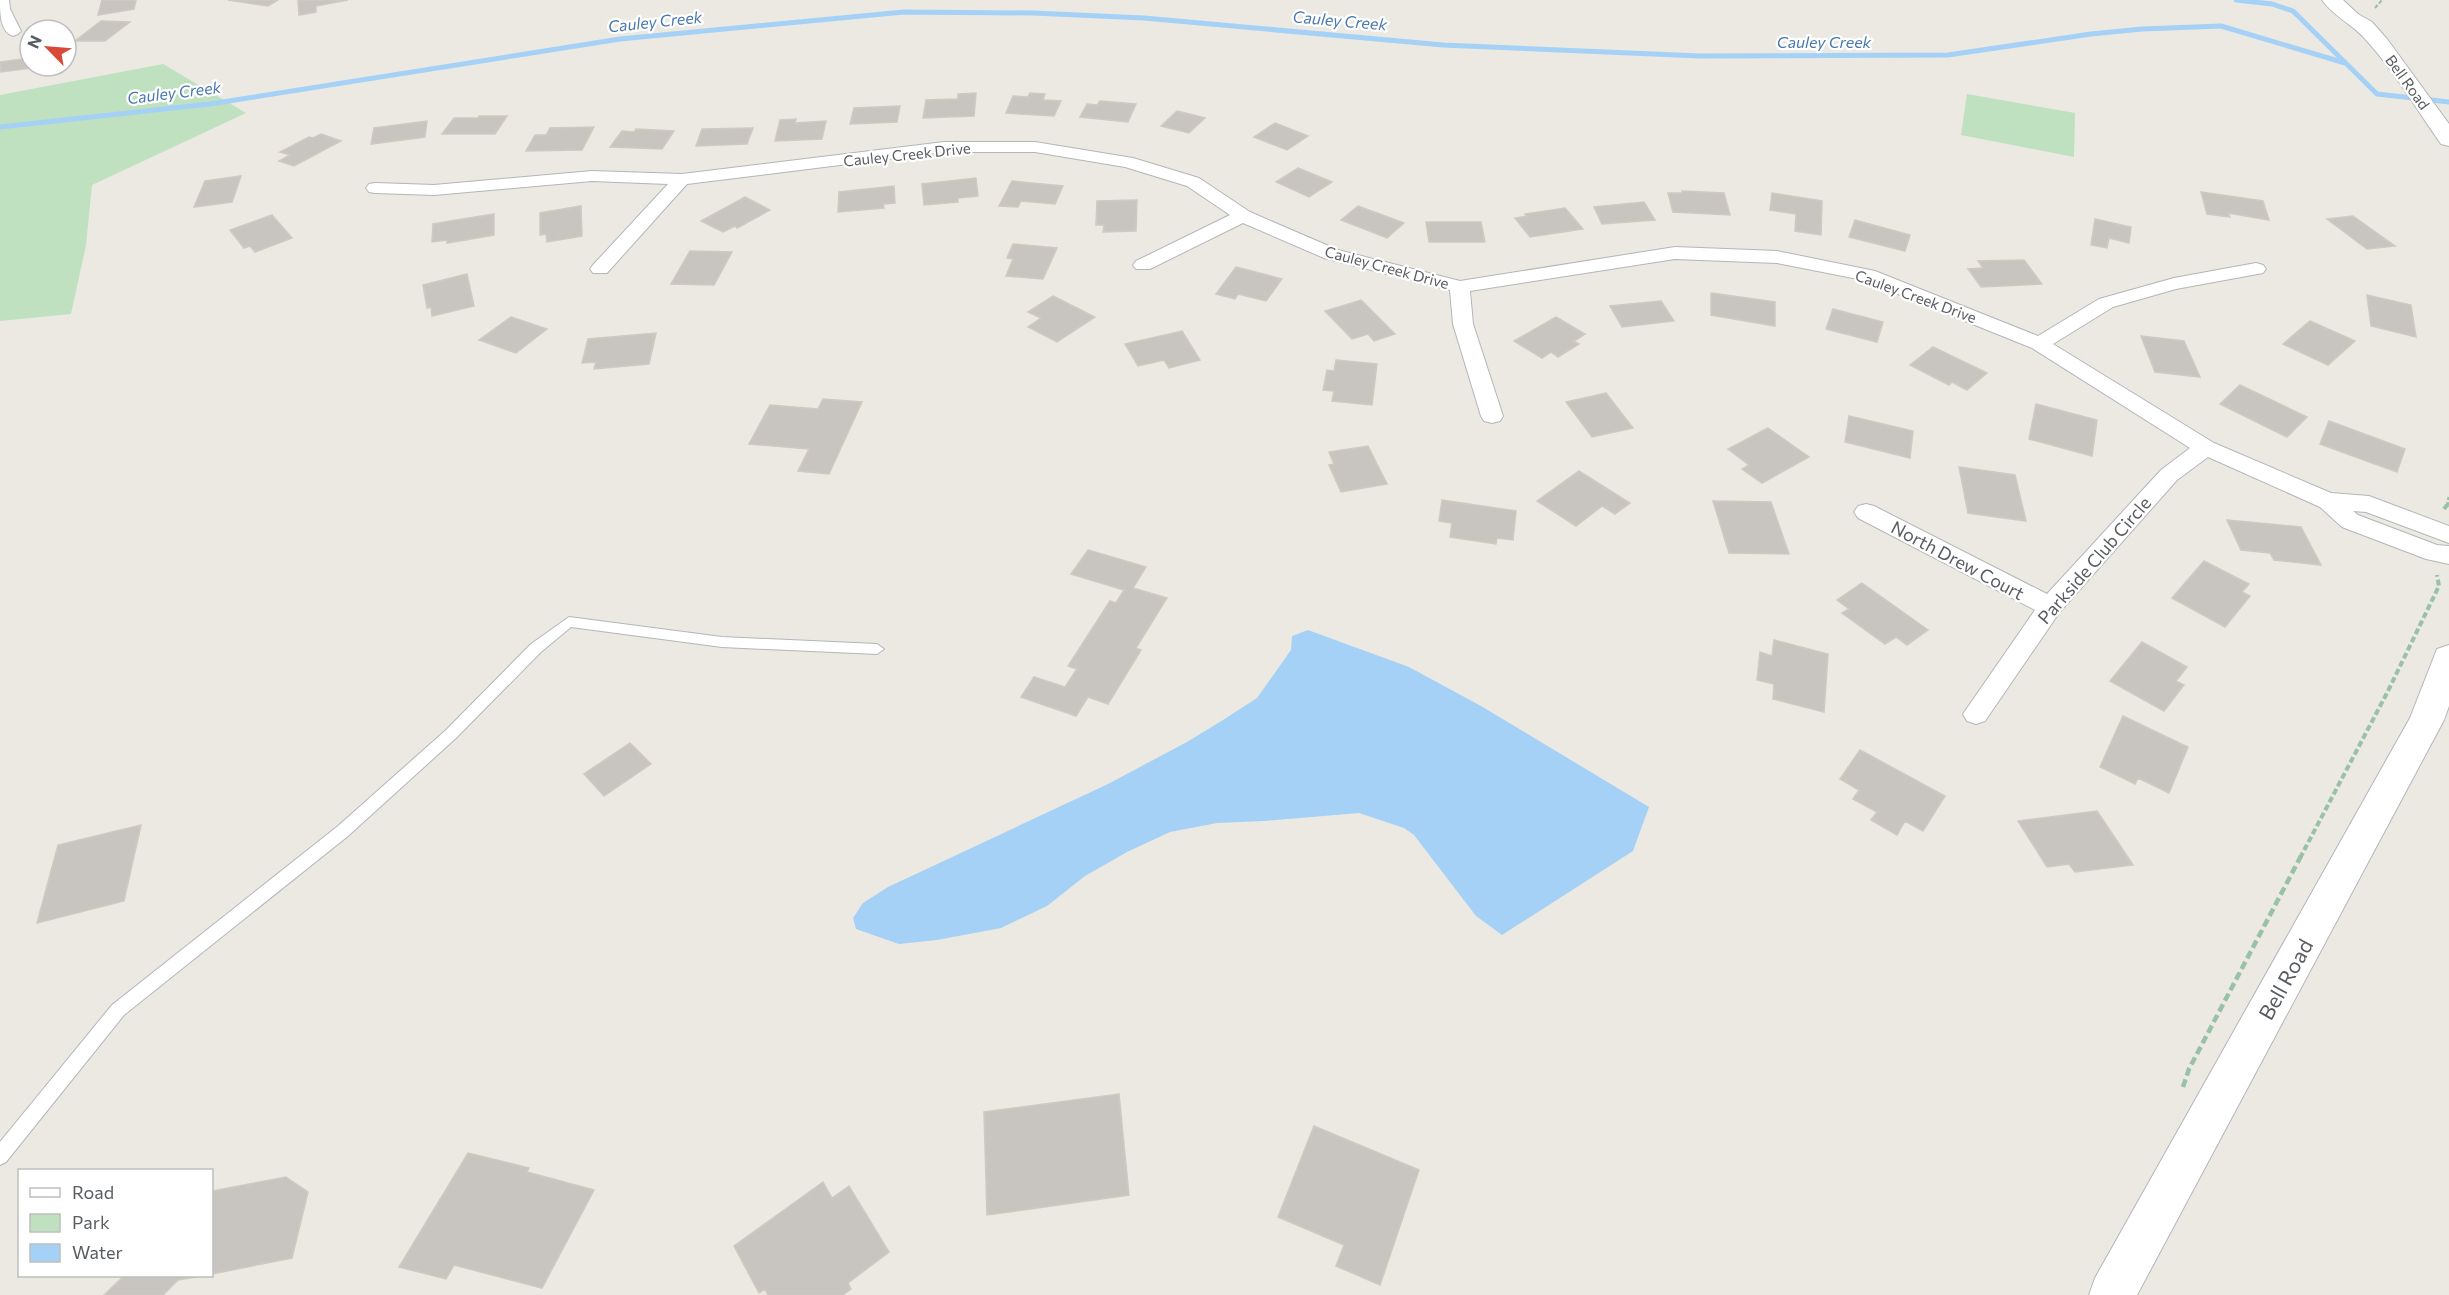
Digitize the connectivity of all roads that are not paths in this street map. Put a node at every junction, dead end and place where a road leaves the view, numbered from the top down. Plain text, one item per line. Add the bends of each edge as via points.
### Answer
1 (2, 0) edge
2 (2332, 0) edge
3 (2356, 0) edge
4 (2365, 26) junction
5 (12, 31) dead end
6 (2449, 139) edge
7 (682, 179) junction
8 (375, 188) dead end
9 (1243, 216) junction
10 (1143, 265) dead end
11 (600, 269) dead end
12 (2256, 269) dead end
13 (1460, 286) junction
14 (2039, 344) junction
15 (1492, 416) dead end
16 (2206, 448) junction
17 (1866, 512) dead end
18 (2444, 548) edge
19 (2050, 607) junction
20 (877, 649) dead end
21 (2449, 658) edge
22 (1976, 714) dead end
23 (0, 1156) edge
24 (2112, 1295) edge

1 - 5 street
2 - 4 street, Bell Road
3 - 4 street, Bell Road
4 - 6 street, Bell Road
7 - 8 street, Cauley Creek Drive via 592,176 434,190
7 - 9 street, Cauley Creek Drive via 944,147 1035,147 1127,162 1193,182
7 - 11 street
9 - 10 street
9 - 13 street, Cauley Creek Drive via 1331,254
12 - 14 street via 2174,284 2106,303
13 - 14 street, Cauley Creek Drive via 1676,254 1777,257 1868,275
13 - 15 street via 1463,324
14 - 16 street, Cauley Creek Drive
16 - 18 street, Cauley Creek Drive via 2328,501 2369,504
16 - 19 street, Parkside Club Circle via 2169,475
17 - 19 street, North Drew Court
19 - 22 street, Parkside Club Circle
20 - 23 lane via 722,642 569,622 536,648 451,734 343,831 118,1010
21 - 24 street, Bell Road via 2427,720

